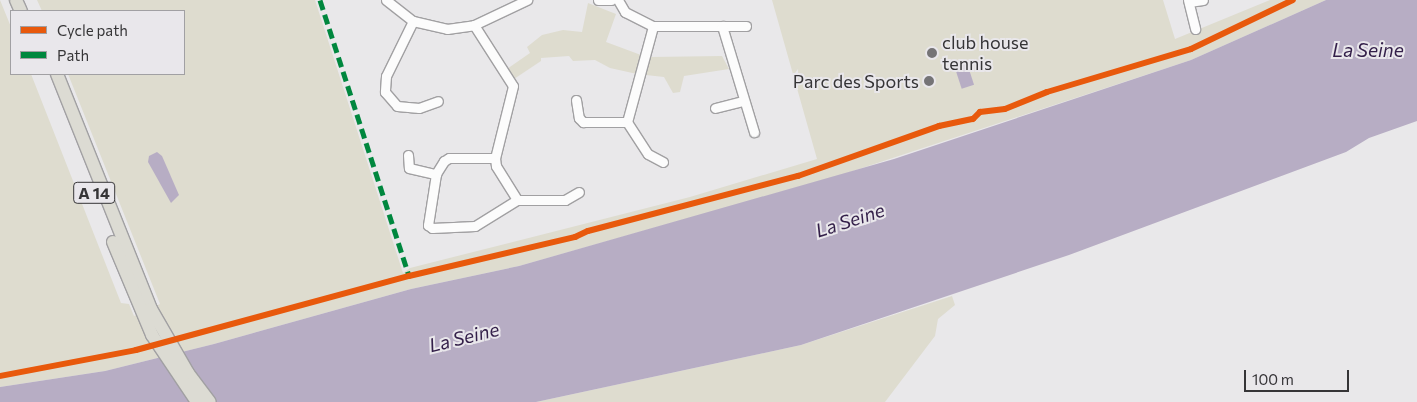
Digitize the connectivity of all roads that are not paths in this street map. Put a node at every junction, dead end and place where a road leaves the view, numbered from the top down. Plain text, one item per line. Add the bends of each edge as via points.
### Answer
1 (386, 0) edge
2 (527, 0) edge
3 (598, 0) edge
4 (611, 0) edge
5 (618, 0) edge
6 (1203, 0) edge
7 (1189, 1) edge
8 (413, 21) junction
9 (474, 25) junction
10 (653, 26) junction
11 (722, 26) junction
12 (746, 26) dead end
13 (1195, 29) dead end
14 (48, 75) edge
15 (57, 75) edge
16 (576, 100) dead end
17 (438, 101) dead end
18 (743, 101) junction
19 (715, 108) dead end
20 (627, 122) junction
21 (754, 132) dead end
22 (408, 155) dead end
23 (495, 158) junction
24 (663, 162) dead end
25 (436, 174) junction
26 (579, 192) dead end
27 (517, 200) junction
28 (146, 311) junction
29 (197, 402) edge
30 (210, 402) edge

1 - 8 street
2 - 9 street
3 - 4 street
5 - 10 street via 625,12
6 - 7 street
7 - 13 street
8 - 9 street via 447,29
8 - 17 street via 386,76 385,92 397,106 419,108
9 - 23 street via 514,86
10 - 11 street
10 - 20 street
11 - 12 street
11 - 18 street
14 - 28 highway, A 14
15 - 28 highway, A 14
16 - 20 street via 579,118 583,122
18 - 19 street
18 - 21 street
20 - 24 street via 648,154
22 - 25 street via 410,168
23 - 25 street via 449,158
23 - 27 street via 496,166
25 - 27 street via 427,219 432,228 475,226
26 - 27 street via 564,200
28 - 29 highway, A 14 via 168,359
28 - 30 highway, A 14

